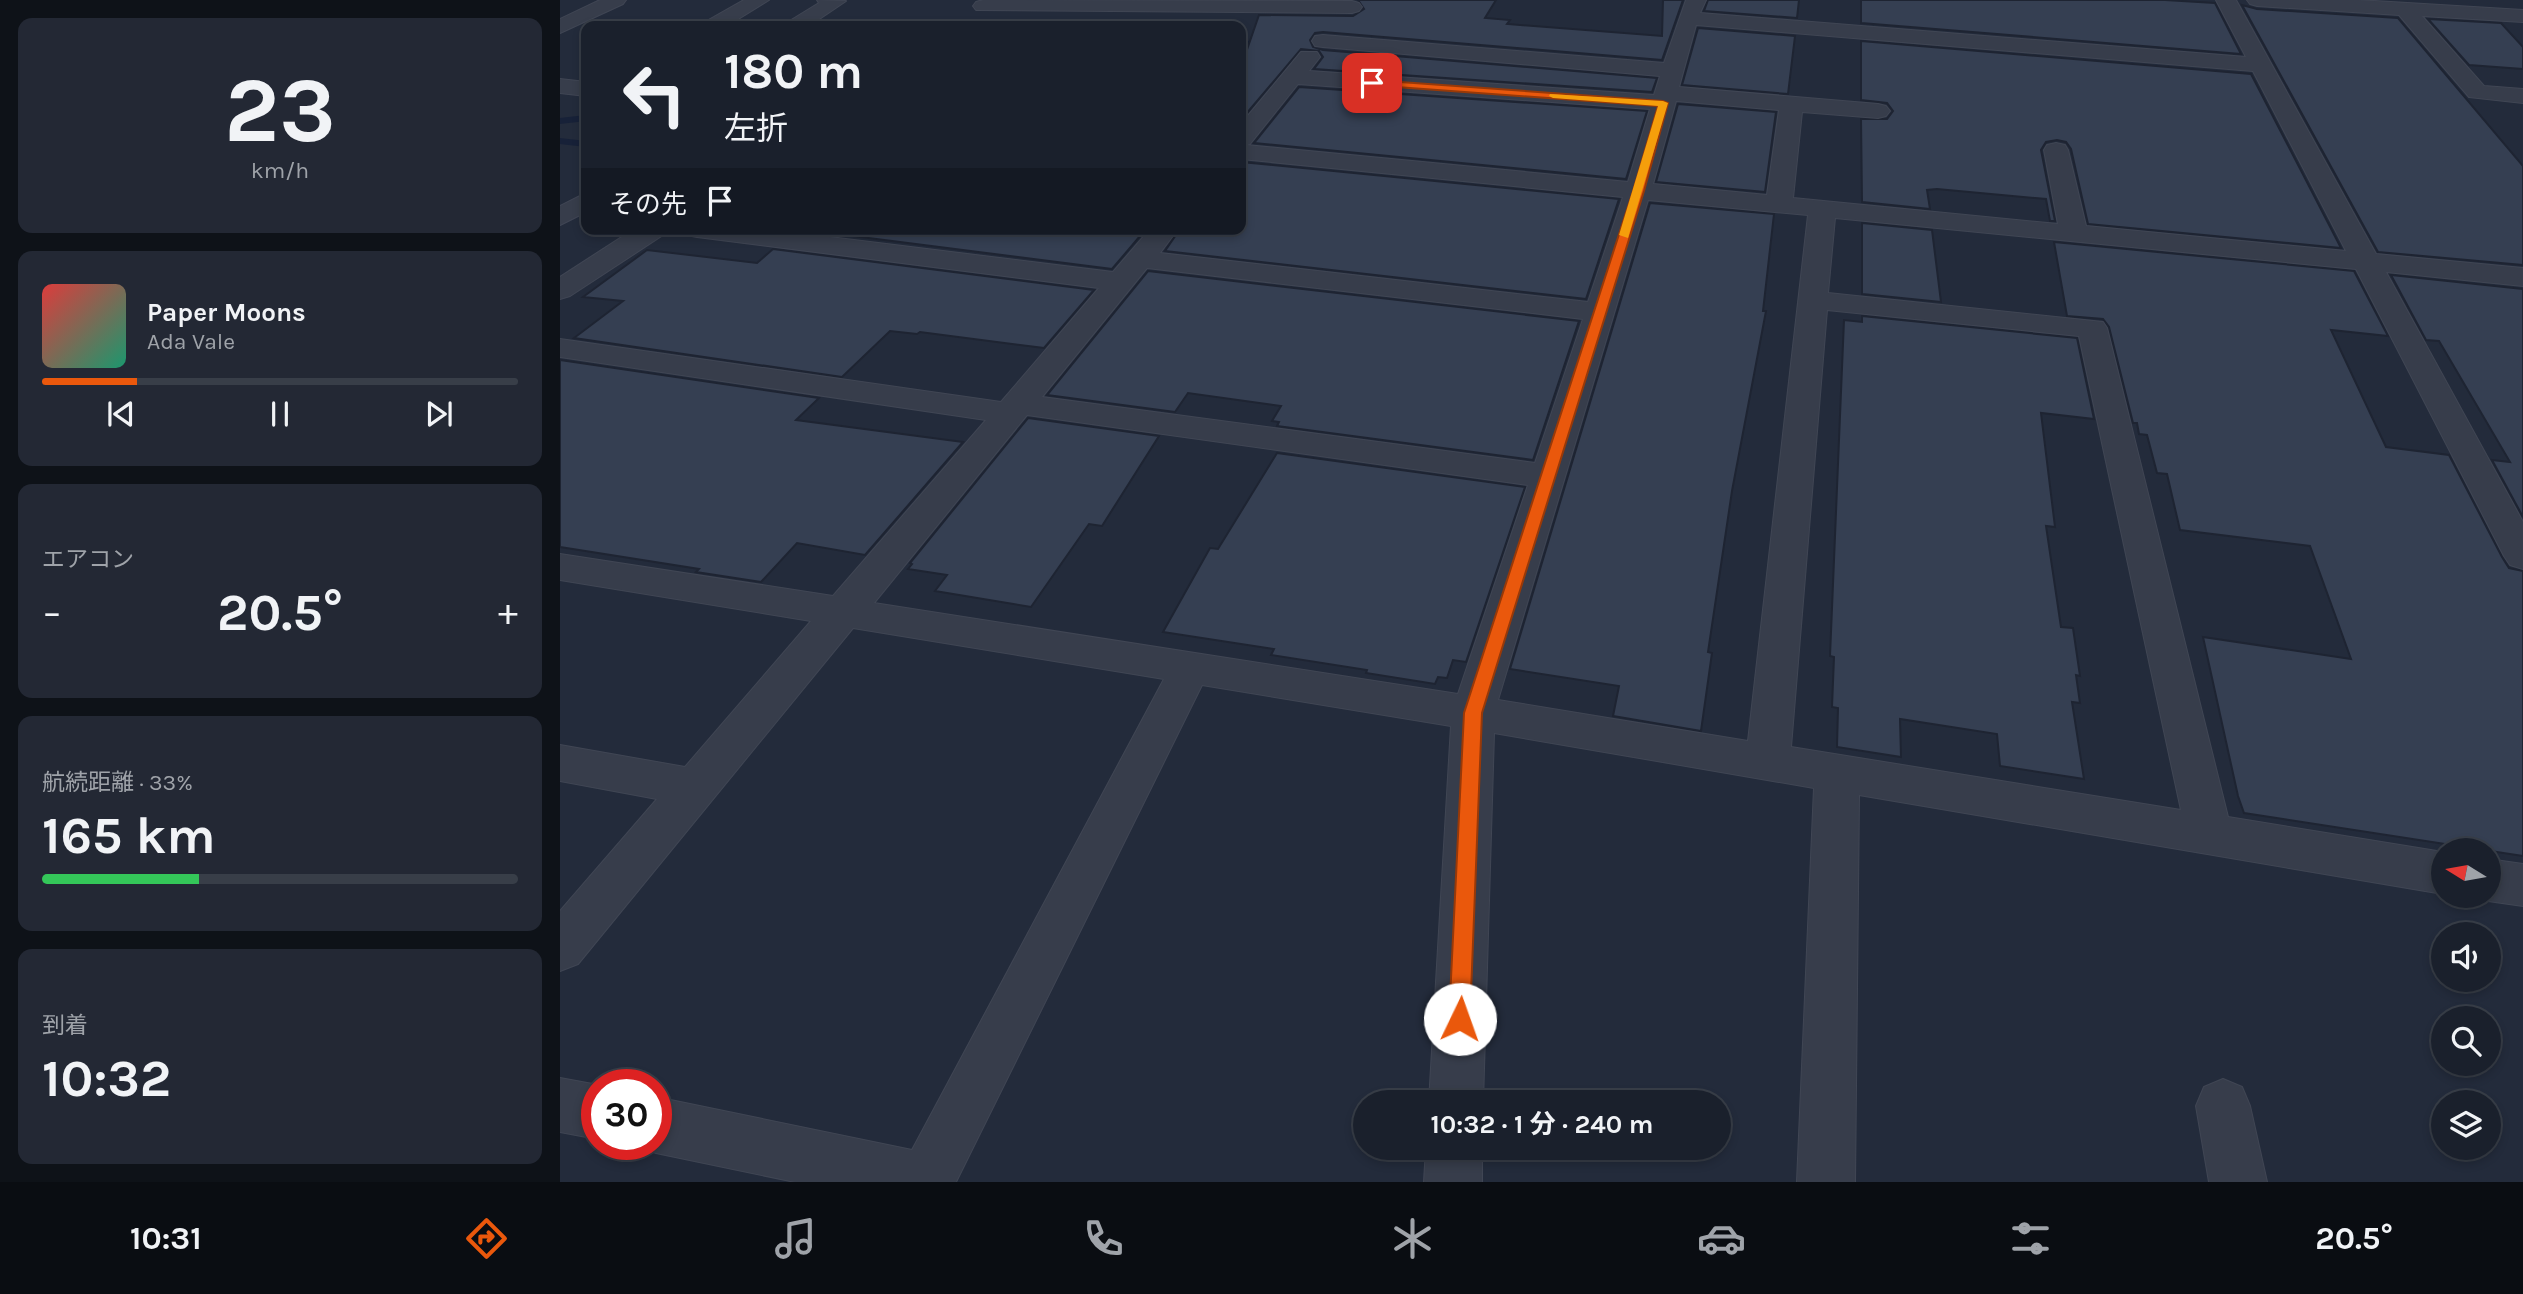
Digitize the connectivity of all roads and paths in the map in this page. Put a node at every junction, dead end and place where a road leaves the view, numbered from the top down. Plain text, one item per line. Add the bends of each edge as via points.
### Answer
1 (616, 0) edge
2 (759, 0) edge
3 (827, 0) edge
4 (2226, 0) edge
5 (2256, 0) edge
6 (1075, 3) edge
7 (1355, 3) edge
8 (983, 6) dead end
9 (2418, 7) edge
10 (1692, 9) edge
11 (2523, 16) edge
12 (721, 21) edge
13 (803, 21) edge
14 (560, 27) edge
15 (1323, 41) junction
16 (2259, 65) junction
17 (1673, 70) junction
18 (1293, 77) junction
19 (560, 86) edge
20 (581, 88) edge
21 (2523, 96) edge
22 (1665, 98) junction
23 (1791, 104) junction
24 (1878, 111) dead end
25 (1246, 133) edge
26 (2056, 150) dead end
27 (1246, 152) edge
28 (1638, 191) junction
29 (577, 200) edge
30 (1779, 205) junction
31 (1822, 209) junction
32 (560, 217) edge
33 (2074, 234) junction
34 (644, 235) edge
35 (760, 235) edge
36 (1159, 235) edge
37 (2365, 262) junction
38 (1130, 270) junction
39 (2523, 277) edge
40 (560, 290) edge
41 (1814, 300) junction
42 (1600, 312) junction
43 (560, 348) edge
44 (1014, 409) junction
45 (1548, 476) junction
46 (2523, 556) edge
47 (560, 567) edge
48 (843, 612) junction
49 (1191, 667) junction
50 (1473, 713) junction
51 (1768, 761) junction
52 (560, 763) edge
53 (1838, 773) junction
54 (695, 788) junction
55 (2209, 835) junction
56 (2431, 871) edge
57 (2501, 882) edge
58 (2523, 886) edge
59 (560, 948) edge
60 (1457, 1090) edge
61 (560, 1105) edge
62 (2223, 1106) dead end
63 (581, 1109) edge
64 (672, 1128) edge
65 (1454, 1160) edge
66 (1453, 1182) edge
67 (1826, 1182) edge
68 (2238, 1182) edge

1 - 14 street
2 - 12 street
3 - 13 street via 836,1
4 - 16 street
5 - 9 street
6 - 7 street
6 - 8 street
7 - 15 street
9 - 11 street
9 - 21 street via 2477,92
10 - 16 street
10 - 17 street
15 - 17 street
15 - 18 street
16 - 37 street
17 - 22 street
18 - 22 street
18 - 25 street
19 - 20 street
22 - 23 street
22 - 28 street
23 - 24 street
23 - 30 street
26 - 33 street
27 - 28 street
28 - 30 street
28 - 42 street
29 - 32 street
30 - 31 street
31 - 33 street
31 - 41 street
33 - 37 street
34 - 40 street
35 - 38 street
36 - 38 street
37 - 39 street
37 - 46 street
38 - 42 street
38 - 44 street
41 - 51 street
41 - 55 street via 2092,328
42 - 45 street
43 - 44 street
44 - 45 street
44 - 48 street
45 - 50 street
47 - 48 street
48 - 49 street
48 - 54 street
49 - 50 street
49 - 64 street via 926,1181
50 - 51 street
50 - 60 street
51 - 53 street
52 - 54 street
53 - 55 street
53 - 67 street
54 - 59 street
55 - 56 street
57 - 58 street
61 - 63 street
62 - 68 street
65 - 66 street

